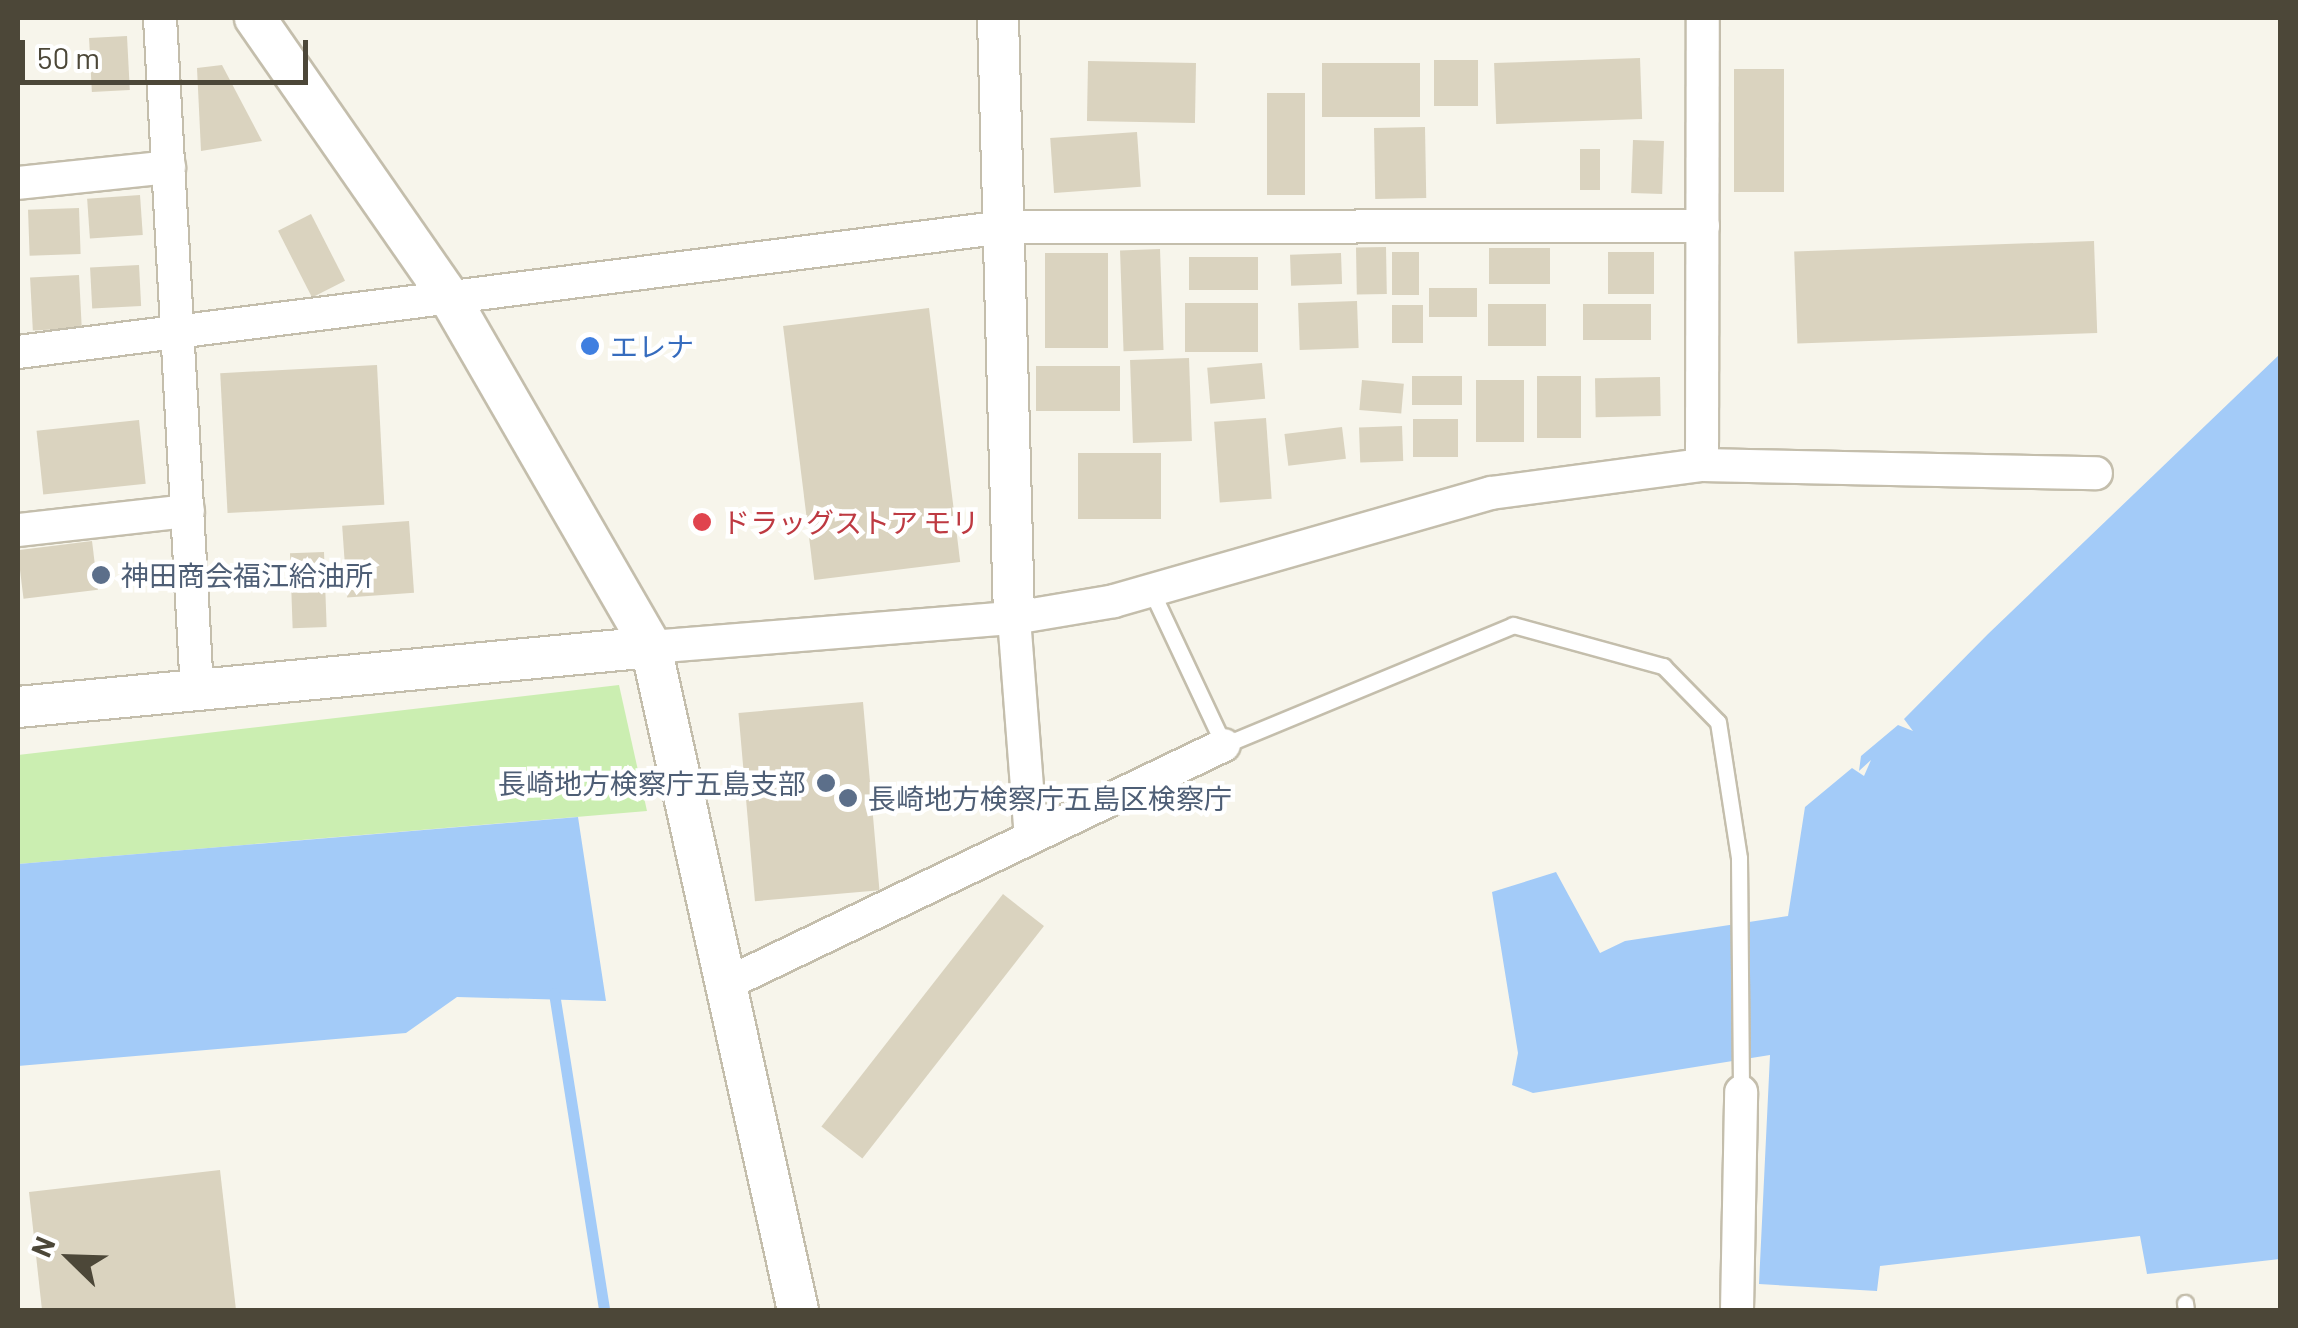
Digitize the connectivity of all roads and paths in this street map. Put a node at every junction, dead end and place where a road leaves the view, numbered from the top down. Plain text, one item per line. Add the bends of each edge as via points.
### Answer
1 (160, 18) edge
2 (255, 18) edge
3 (998, 18) edge
4 (1703, 18) edge
5 (169, 168) junction
6 (18, 183) edge
7 (1005, 226) junction
8 (1702, 226) junction
9 (450, 300) junction
10 (178, 332) junction
11 (18, 352) edge
12 (1702, 465) junction
13 (2096, 473) dead end
14 (188, 511) junction
15 (18, 530) edge
16 (1151, 590) junction
17 (1014, 618) junction
18 (651, 647) junction
19 (197, 690) junction
20 (18, 707) edge
21 (1224, 745) junction
22 (1030, 837) junction
23 (728, 983) junction
24 (1741, 1092) joint
25 (798, 1310) edge
26 (1737, 1310) edge

1 - 5 street
2 - 9 street
3 - 7 street
4 - 8 street
5 - 6 street
5 - 10 street
7 - 8 street
7 - 9 street
7 - 17 street
8 - 12 street
9 - 10 street
9 - 18 street
10 - 11 street
10 - 14 street
12 - 13 street
12 - 16 street via 1491,493
14 - 15 street
14 - 19 street
16 - 17 street
16 - 21 lane
17 - 18 street
17 - 22 street
18 - 19 street
18 - 23 street
19 - 20 street
21 - 22 street
21 - 24 lane via 1513,625 1634,652 1663,666 1718,722 1740,896
22 - 23 street
23 - 25 street
24 - 26 street

